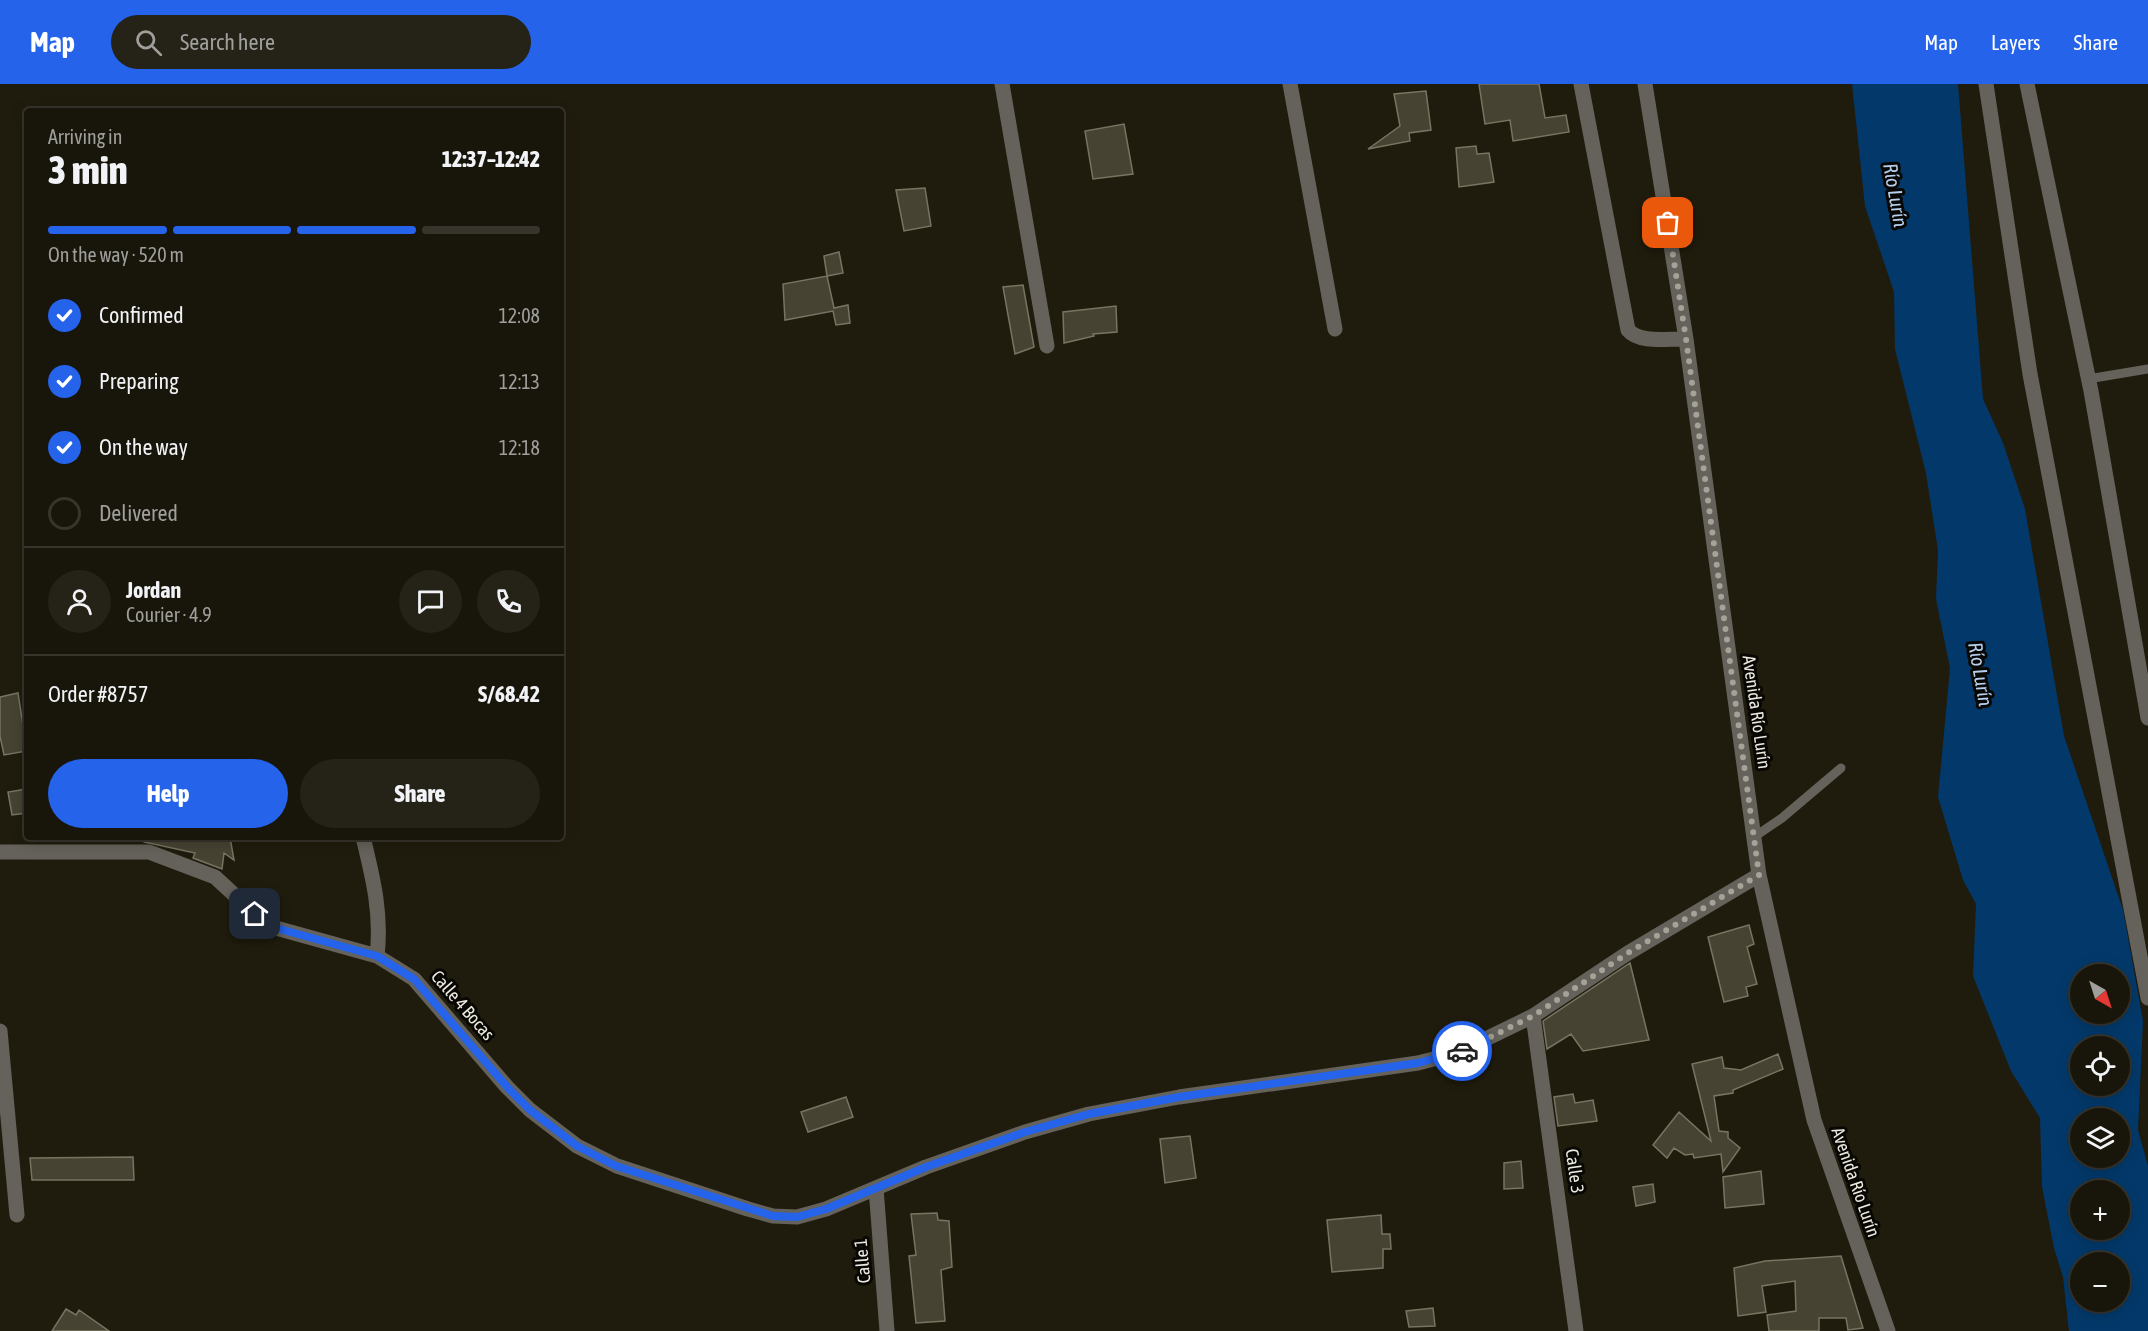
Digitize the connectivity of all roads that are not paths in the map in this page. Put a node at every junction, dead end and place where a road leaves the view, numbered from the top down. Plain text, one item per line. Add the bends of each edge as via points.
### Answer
1 (1002, 84) edge
2 (1290, 84) edge
3 (1581, 84) edge
4 (1645, 84) edge
5 (1986, 84) edge
6 (2027, 84) edge
7 (1335, 329) dead end
8 (1686, 339) junction
9 (1047, 346) dead end
10 (2148, 369) edge
11 (2088, 379) junction
12 (2143, 660) edge
13 (2148, 718) edge
14 (1841, 768) dead end
15 (1754, 837) junction
16 (364, 840) edge
17 (0, 852) edge
18 (1759, 875) junction
19 (377, 956) junction
20 (2148, 998) edge
21 (1533, 1016) junction
22 (0, 1031) edge
23 (876, 1188) junction
24 (17, 1215) dead end
25 (887, 1331) edge
26 (1576, 1331) edge
27 (1888, 1331) edge

1 - 9 street
2 - 7 street
3 - 8 street via 1628,330 1642,338
4 - 8 street, Avenida Río Lurín
5 - 20 street via 2032,386
6 - 11 street
8 - 15 street, Avenida Río Lurín
10 - 11 lane
11 - 12 street
12 - 13 street
14 - 15 lane
15 - 18 street, Avenida Río Lurín
16 - 19 street via 381,925
17 - 19 street, Calle 4 Bocas via 149,852 214,877 276,928
18 - 21 street, Calle 4 Bocas via 1628,953
18 - 27 street, Avenida Río Lurín via 1814,1120
19 - 23 street, Calle 4 Bocas via 414,979 530,1110 577,1146 616,1166 773,1216 797,1217
21 - 23 street, Calle 4 Bocas via 1457,1053 1418,1063 1179,1097 1089,1114 981,1148
21 - 26 street, Calle 3
22 - 24 street
23 - 25 street, Calle 1

